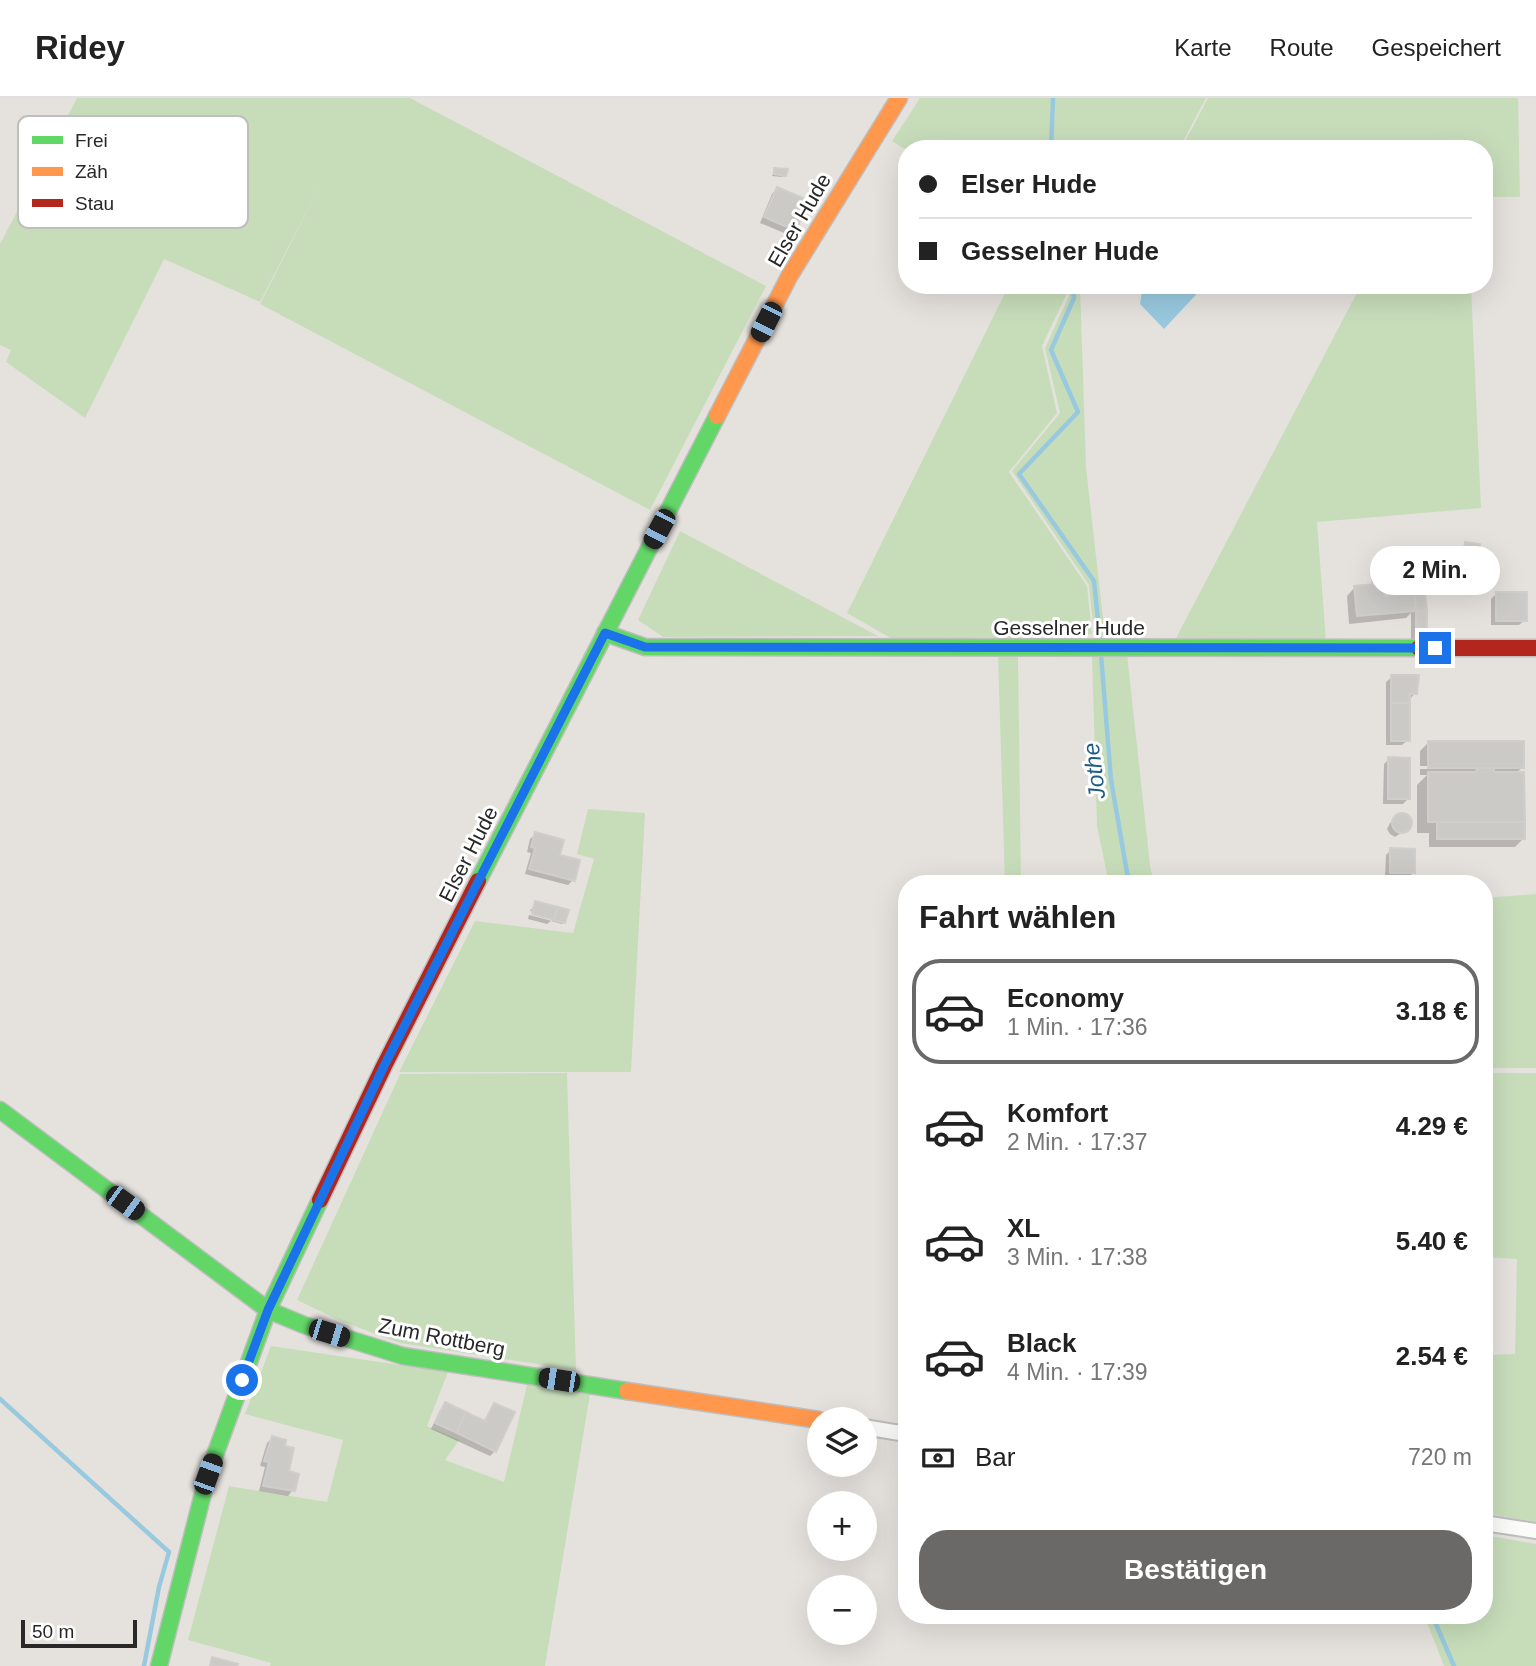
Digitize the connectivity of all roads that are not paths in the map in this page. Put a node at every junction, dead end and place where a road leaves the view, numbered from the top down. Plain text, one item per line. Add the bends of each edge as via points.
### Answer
1 (899, 98) edge
2 (605, 633) junction
3 (1536, 648) edge
4 (0, 1110) edge
5 (268, 1310) junction
6 (807, 1418) edge
7 (877, 1429) edge
8 (898, 1433) edge
9 (1493, 1525) edge
10 (1536, 1531) edge
11 (159, 1666) edge

1 - 2 street, Elser Hude via 790,275
2 - 3 street, Gesselner Hude via 645,647
2 - 5 street, Elser Hude via 384,1066
4 - 5 street, Zum Rottberg
5 - 6 street, Zum Rottberg via 403,1356
5 - 11 street, Elser Hude via 208,1474
7 - 8 street
9 - 10 street

